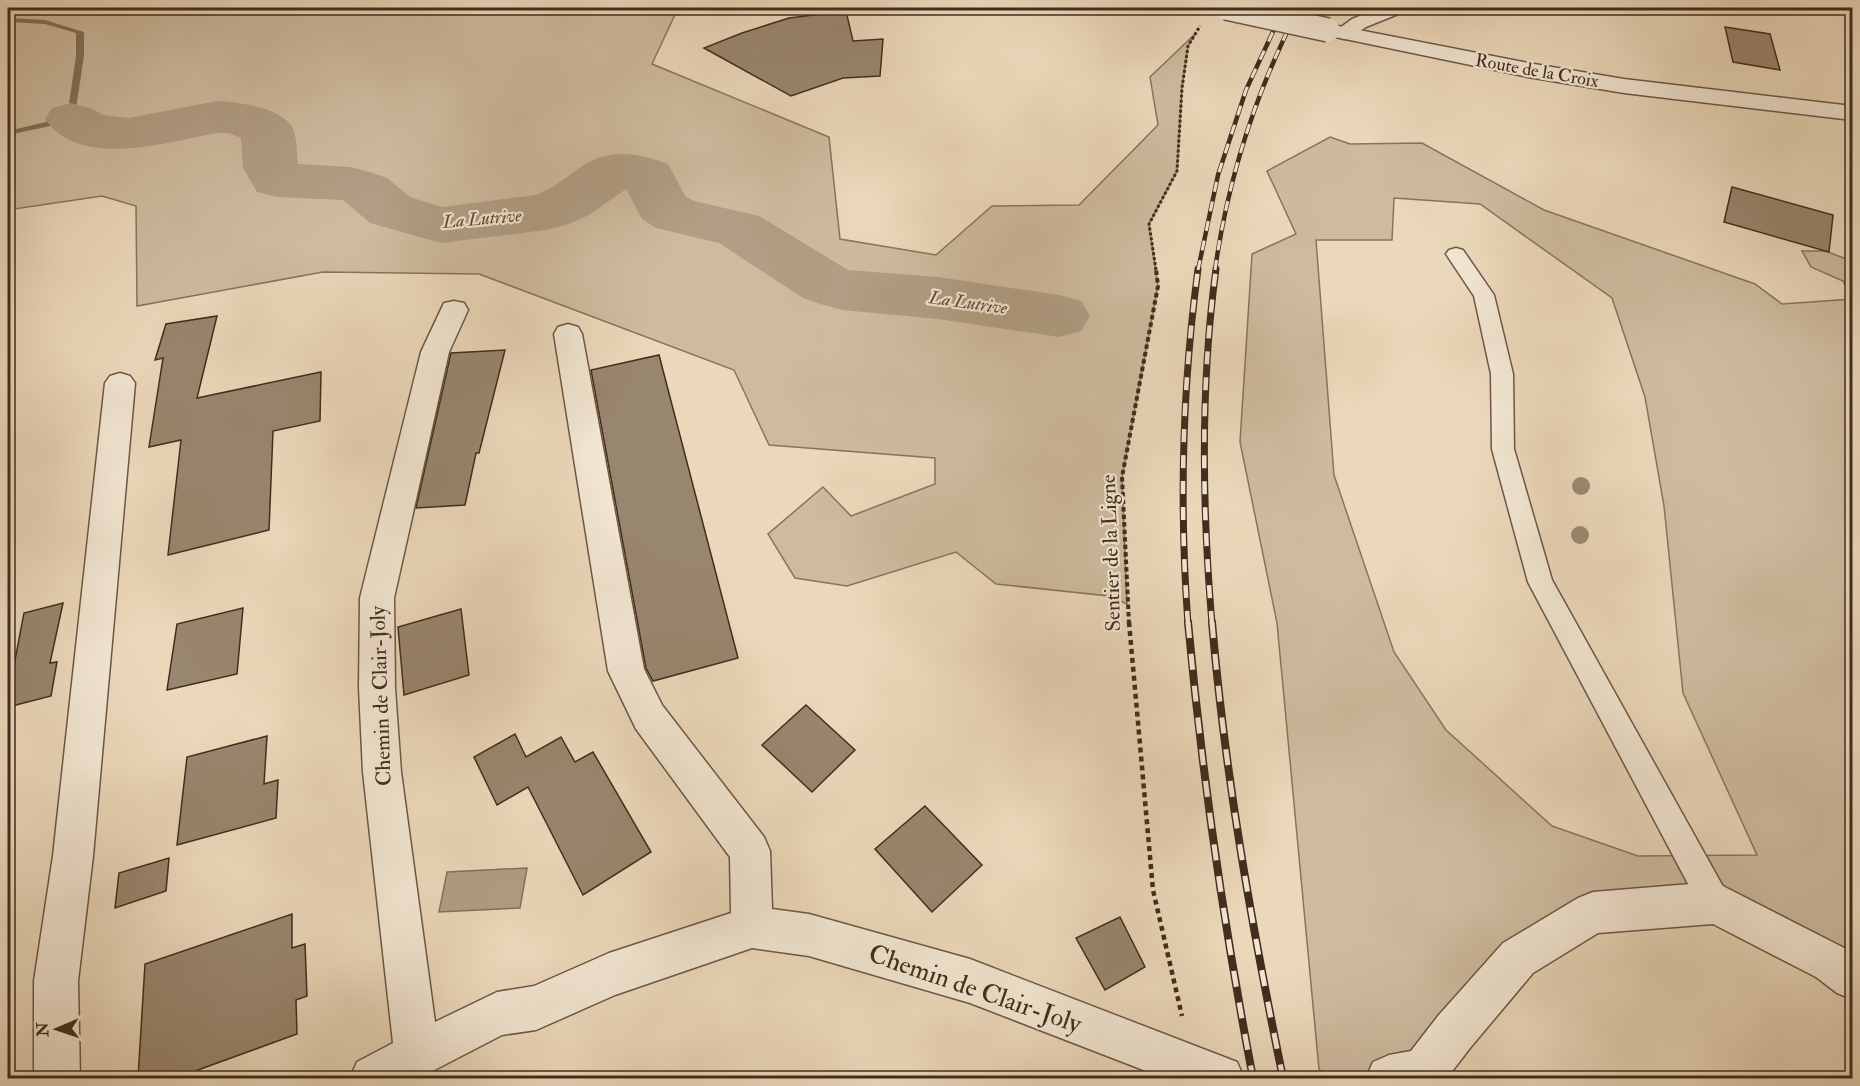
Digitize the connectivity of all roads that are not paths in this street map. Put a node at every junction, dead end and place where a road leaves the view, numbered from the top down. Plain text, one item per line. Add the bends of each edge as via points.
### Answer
1 (1226, 8) edge
2 (1396, 8) edge
3 (1336, 32) junction
4 (1852, 114) edge
5 (1456, 254) dead end
6 (454, 310) dead end
7 (568, 334) dead end
8 (120, 383) dead end
9 (1714, 903) junction
10 (752, 927) junction
11 (1852, 978) edge
12 (417, 1054) junction
13 (1207, 1073) edge
14 (57, 1078) edge
15 (373, 1078) edge
16 (1389, 1078) edge

1 - 3 street, Route de la Croix, bridge
2 - 3 street
3 - 4 street, Route de la Croix via 1624,86
5 - 9 lane via 1484,295 1502,374 1503,449 1540,582
6 - 12 street, Chemin de Clair-Joly via 435,352 377,598 382,772
7 - 10 street via 626,671 649,717 750,851
8 - 14 street via 73,856 56,981
9 - 11 street via 1831,962
9 - 16 street via 1593,913 1518,958 1424,1072
10 - 12 street, Chemin de Clair-Joly via 609,975 536,1008 497,1014
10 - 13 street, Chemin de Clair-Joly via 809,935 970,981
12 - 15 street, Chemin de Clair-Joly

